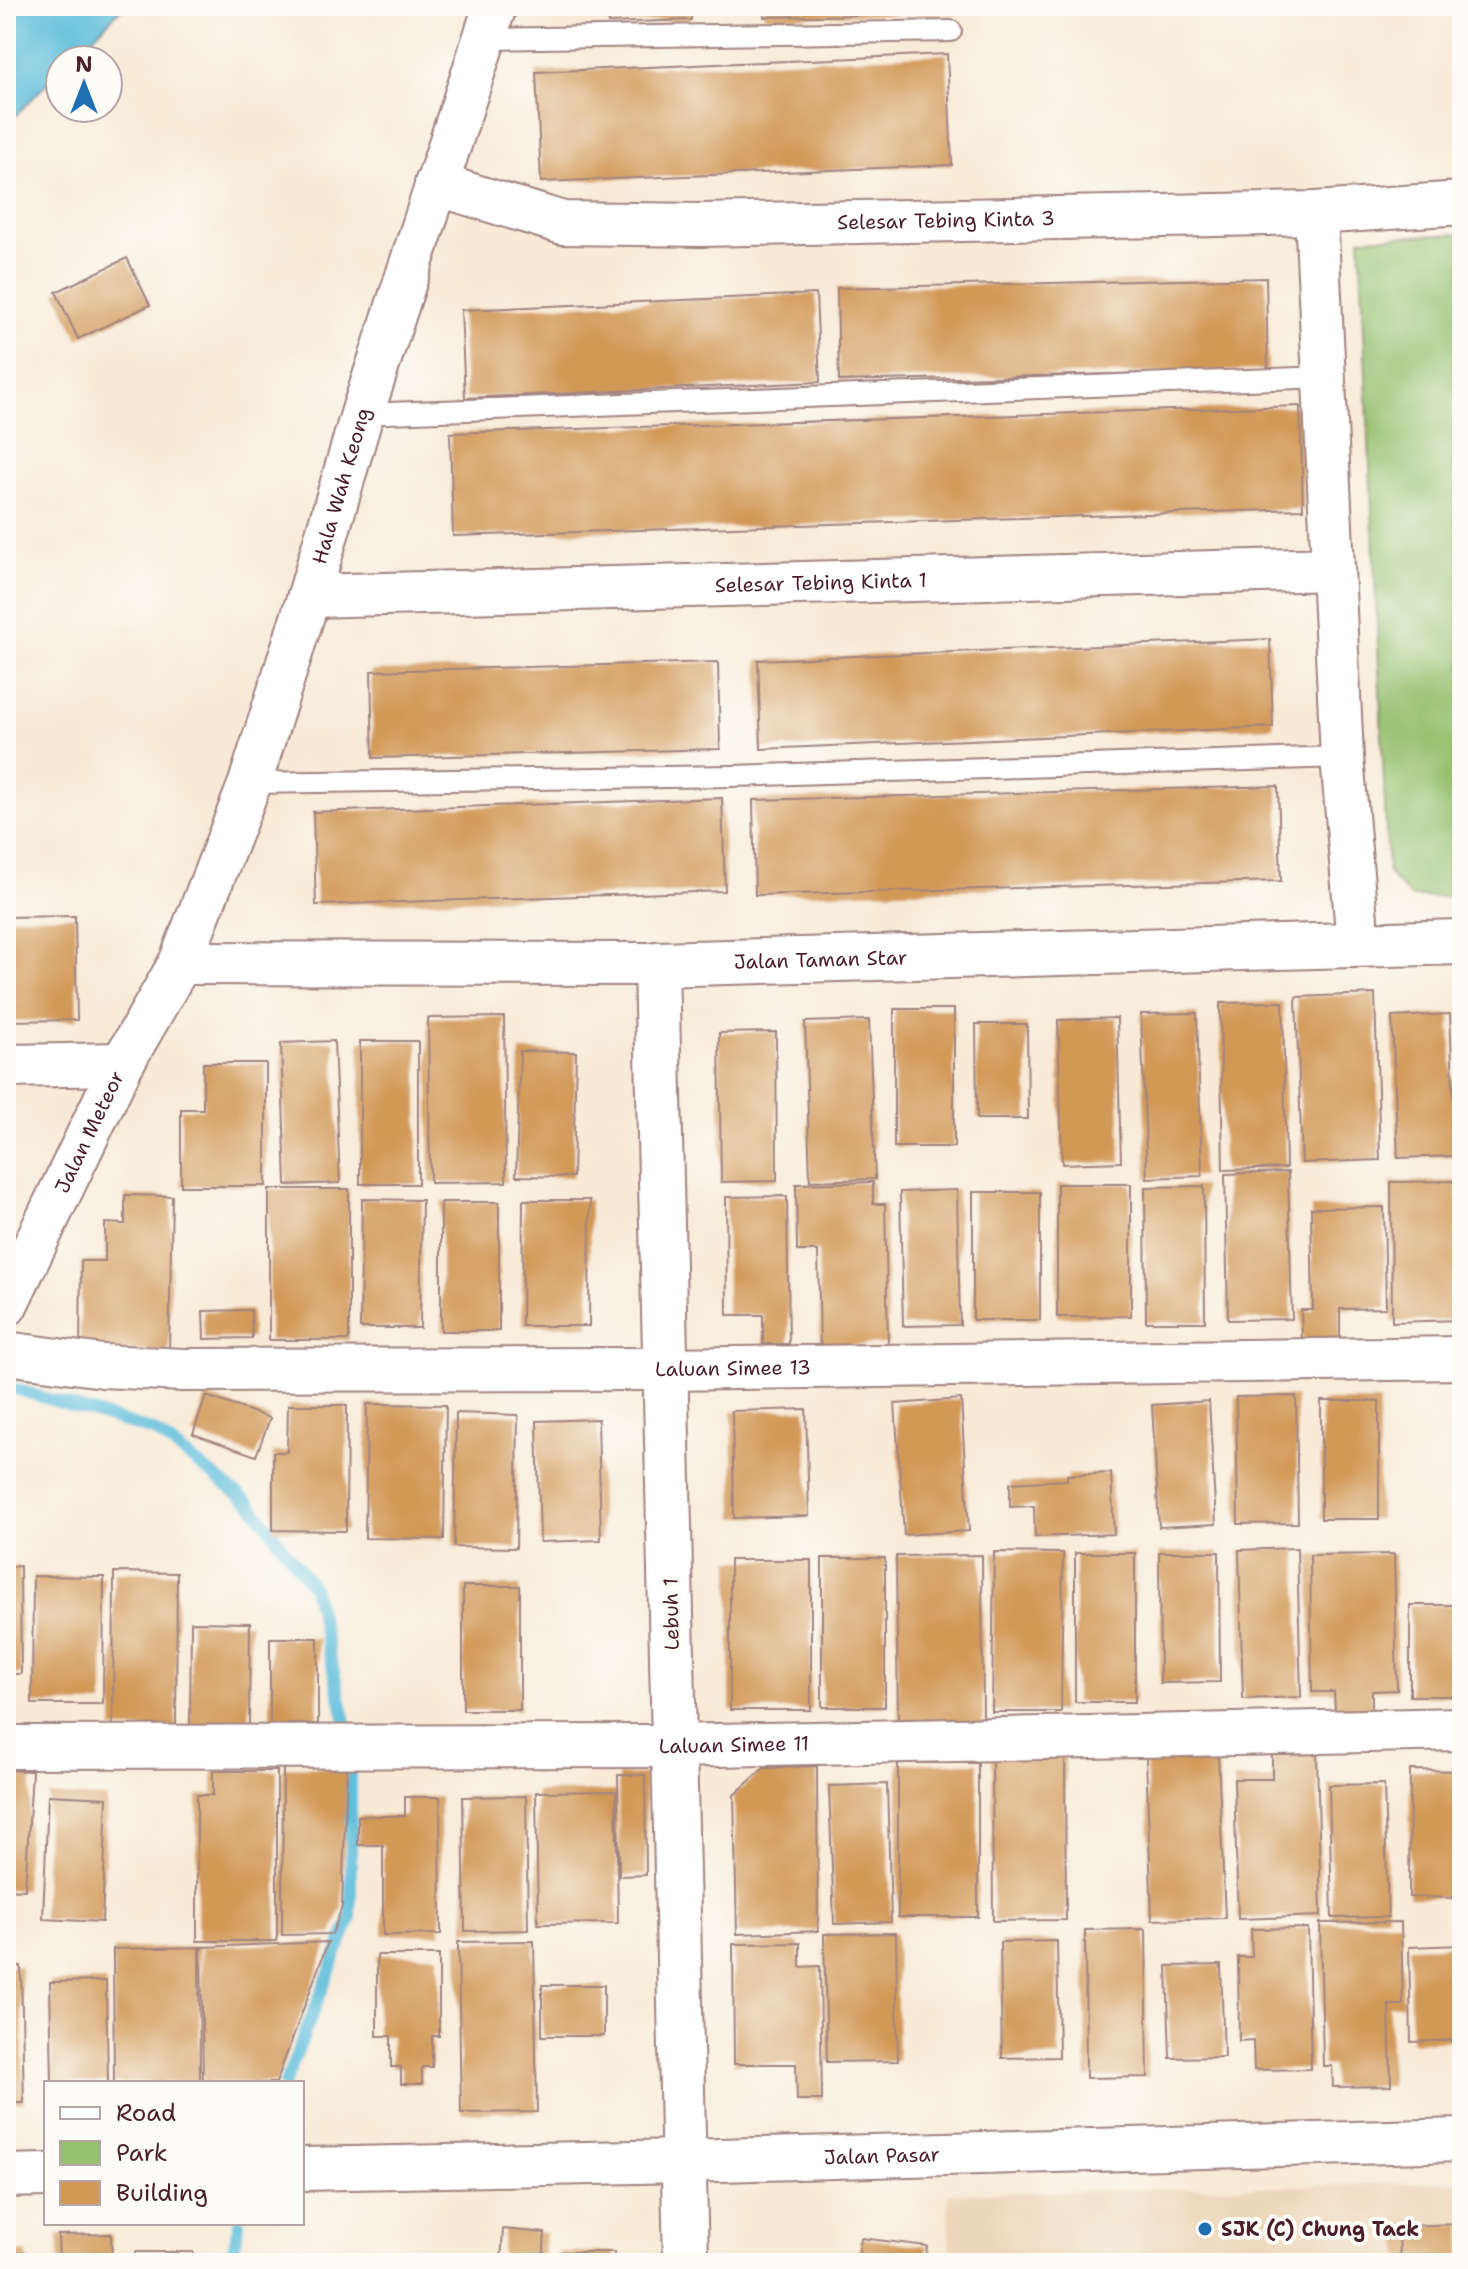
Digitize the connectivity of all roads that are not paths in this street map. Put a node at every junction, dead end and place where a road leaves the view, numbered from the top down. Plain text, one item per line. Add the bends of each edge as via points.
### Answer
1 (490, 23) edge
2 (951, 31) dead end
3 (436, 184) junction
4 (1462, 203) edge
5 (1316, 213) junction
6 (1324, 377) junction
7 (362, 414) junction
8 (1333, 569) junction
9 (309, 596) junction
10 (1342, 757) junction
11 (250, 783) junction
12 (1462, 942) edge
13 (1358, 943) junction
14 (180, 963) junction
15 (656, 964) junction
16 (122, 1064) junction
17 (6, 1066) edge
18 (6, 1305) edge
19 (6, 1353) edge
20 (1462, 1358) edge
21 (665, 1369) junction
22 (1462, 1729) edge
23 (674, 1746) junction
24 (6, 1747) edge
25 (1462, 2140) edge
26 (684, 2161) junction
27 (304, 2169) edge
28 (44, 2175) edge
29 (6, 2176) edge
30 (686, 2263) edge

1 - 2 lane
1 - 3 street, Hala Wah Keong
3 - 5 street, Selesar Tebing Kinta 3 via 563,223 732,225
3 - 7 street, Hala Wah Keong
4 - 5 street, Selesar Tebing Kinta 3
5 - 6 street
6 - 7 lane
6 - 8 street
7 - 9 street, Hala Wah Keong
8 - 9 street, Selesar Tebing Kinta 1
8 - 10 street
9 - 11 street, Hala Wah Keong
10 - 11 lane via 732,776
10 - 13 street
11 - 14 street, Hala Wah Keong
12 - 13 street, Jalan Taman Star
13 - 15 street, Jalan Taman Star
14 - 15 street, Jalan Taman Star
14 - 16 street, Jalan Meteor
15 - 21 street, Lebuh 1
16 - 17 street
16 - 18 street, Jalan Meteor
19 - 21 street, Laluan Simee 13 via 183,1370
20 - 21 street, Laluan Simee 13
21 - 23 street, Lebuh 1
22 - 23 street, Laluan Simee 11
23 - 24 street, Laluan Simee 11
23 - 26 street, Lebuh 1
25 - 26 street, Jalan Pasar
26 - 27 street, Jalan Pasar
26 - 30 street, Lebuh 1
28 - 29 street

